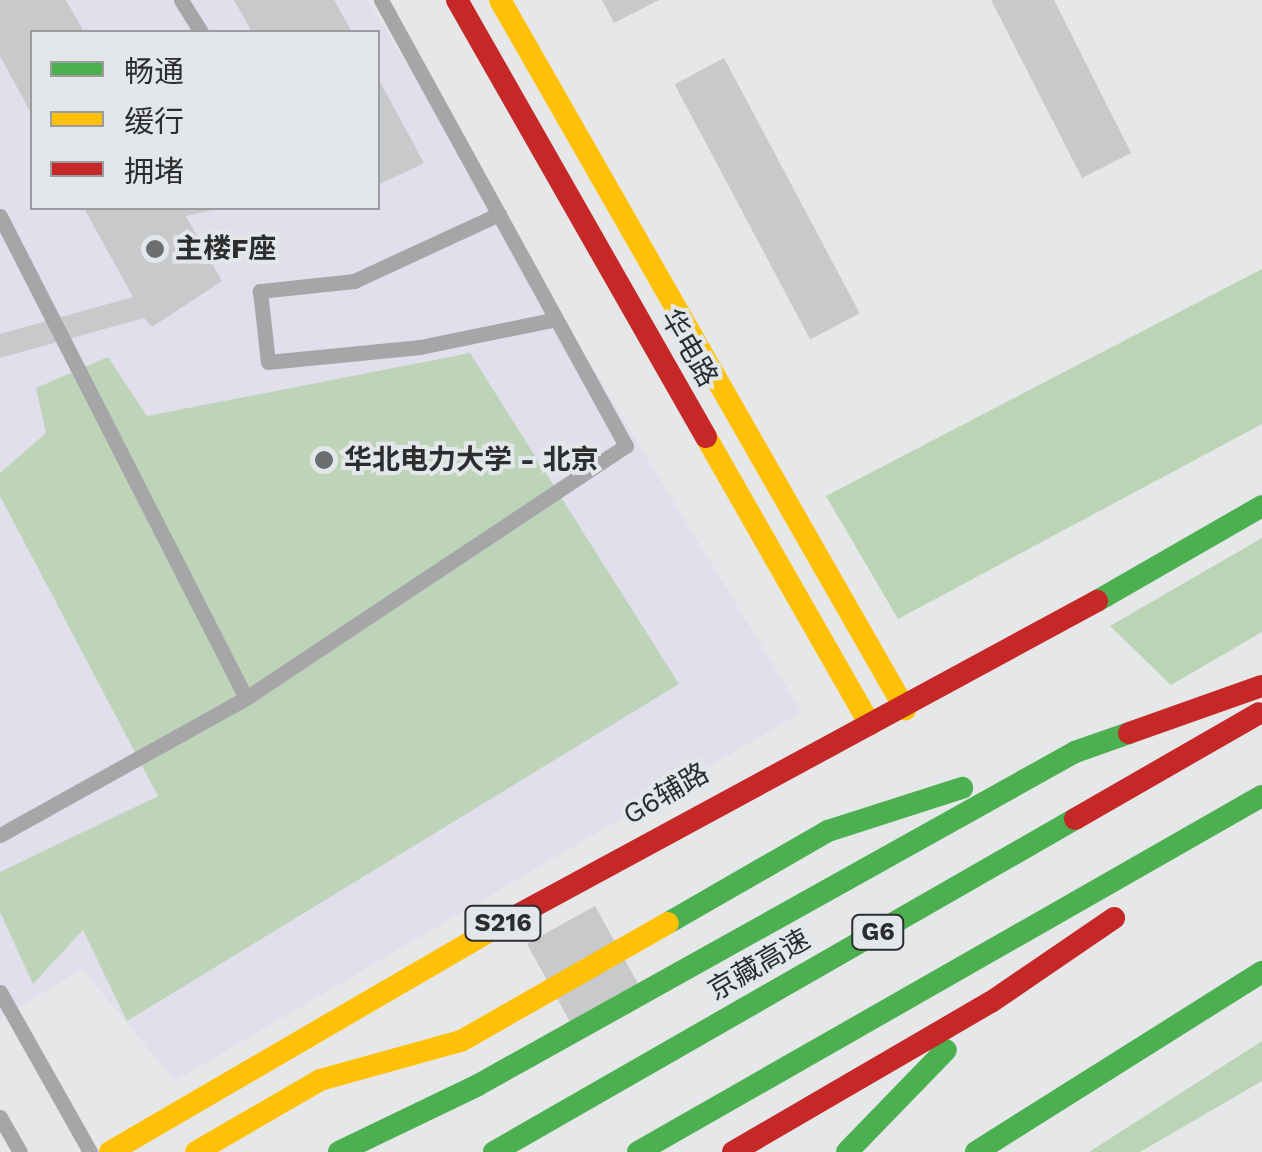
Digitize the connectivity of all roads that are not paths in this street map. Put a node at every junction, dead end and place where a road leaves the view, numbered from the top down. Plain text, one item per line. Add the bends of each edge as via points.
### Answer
1 (181, 0) edge
2 (381, 0) edge
3 (457, 0) edge
4 (500, 0) edge
5 (200, 30) edge
6 (499, 214) junction
7 (0, 216) edge
8 (556, 318) junction
9 (1262, 506) edge
10 (1262, 686) edge
11 (246, 698) junction
12 (904, 709) junction
13 (1262, 712) edge
14 (870, 725) junction
15 (1075, 752) junction
16 (1262, 796) edge
17 (1262, 815) edge
18 (0, 835) edge
19 (1166, 881) dead end
20 (1135, 904) dead end
21 (1262, 972) edge
22 (0, 992) edge
23 (991, 1002) junction
24 (0, 1117) edge
25 (20, 1152) edge
26 (90, 1152) edge
27 (110, 1152) edge
28 (196, 1152) edge
29 (339, 1152) edge
30 (494, 1152) edge
31 (638, 1152) edge
32 (733, 1152) edge
33 (847, 1152) edge
34 (976, 1152) edge

1 - 5 lane
2 - 6 lane
3 - 14 main road, 华电路
4 - 12 main road, 华电路
6 - 8 lane
6 - 8 lane via 354,281 260,291 268,362 436,344
7 - 11 lane
8 - 11 lane via 626,446
9 - 12 main road, G6辅路 / S216
10 - 15 main road
11 - 18 lane
12 - 14 main road, G6辅路 / S216
13 - 30 main road, 京藏高速 / G6
14 - 27 main road, G6辅路 / S216 via 699,809
15 - 28 main road via 828,831 461,1041 320,1080
15 - 29 main road via 478,1086
16 - 31 main road
17 - 19 main road
20 - 23 main road
21 - 34 main road
22 - 26 lane
23 - 32 main road
23 - 33 main road
24 - 25 lane

